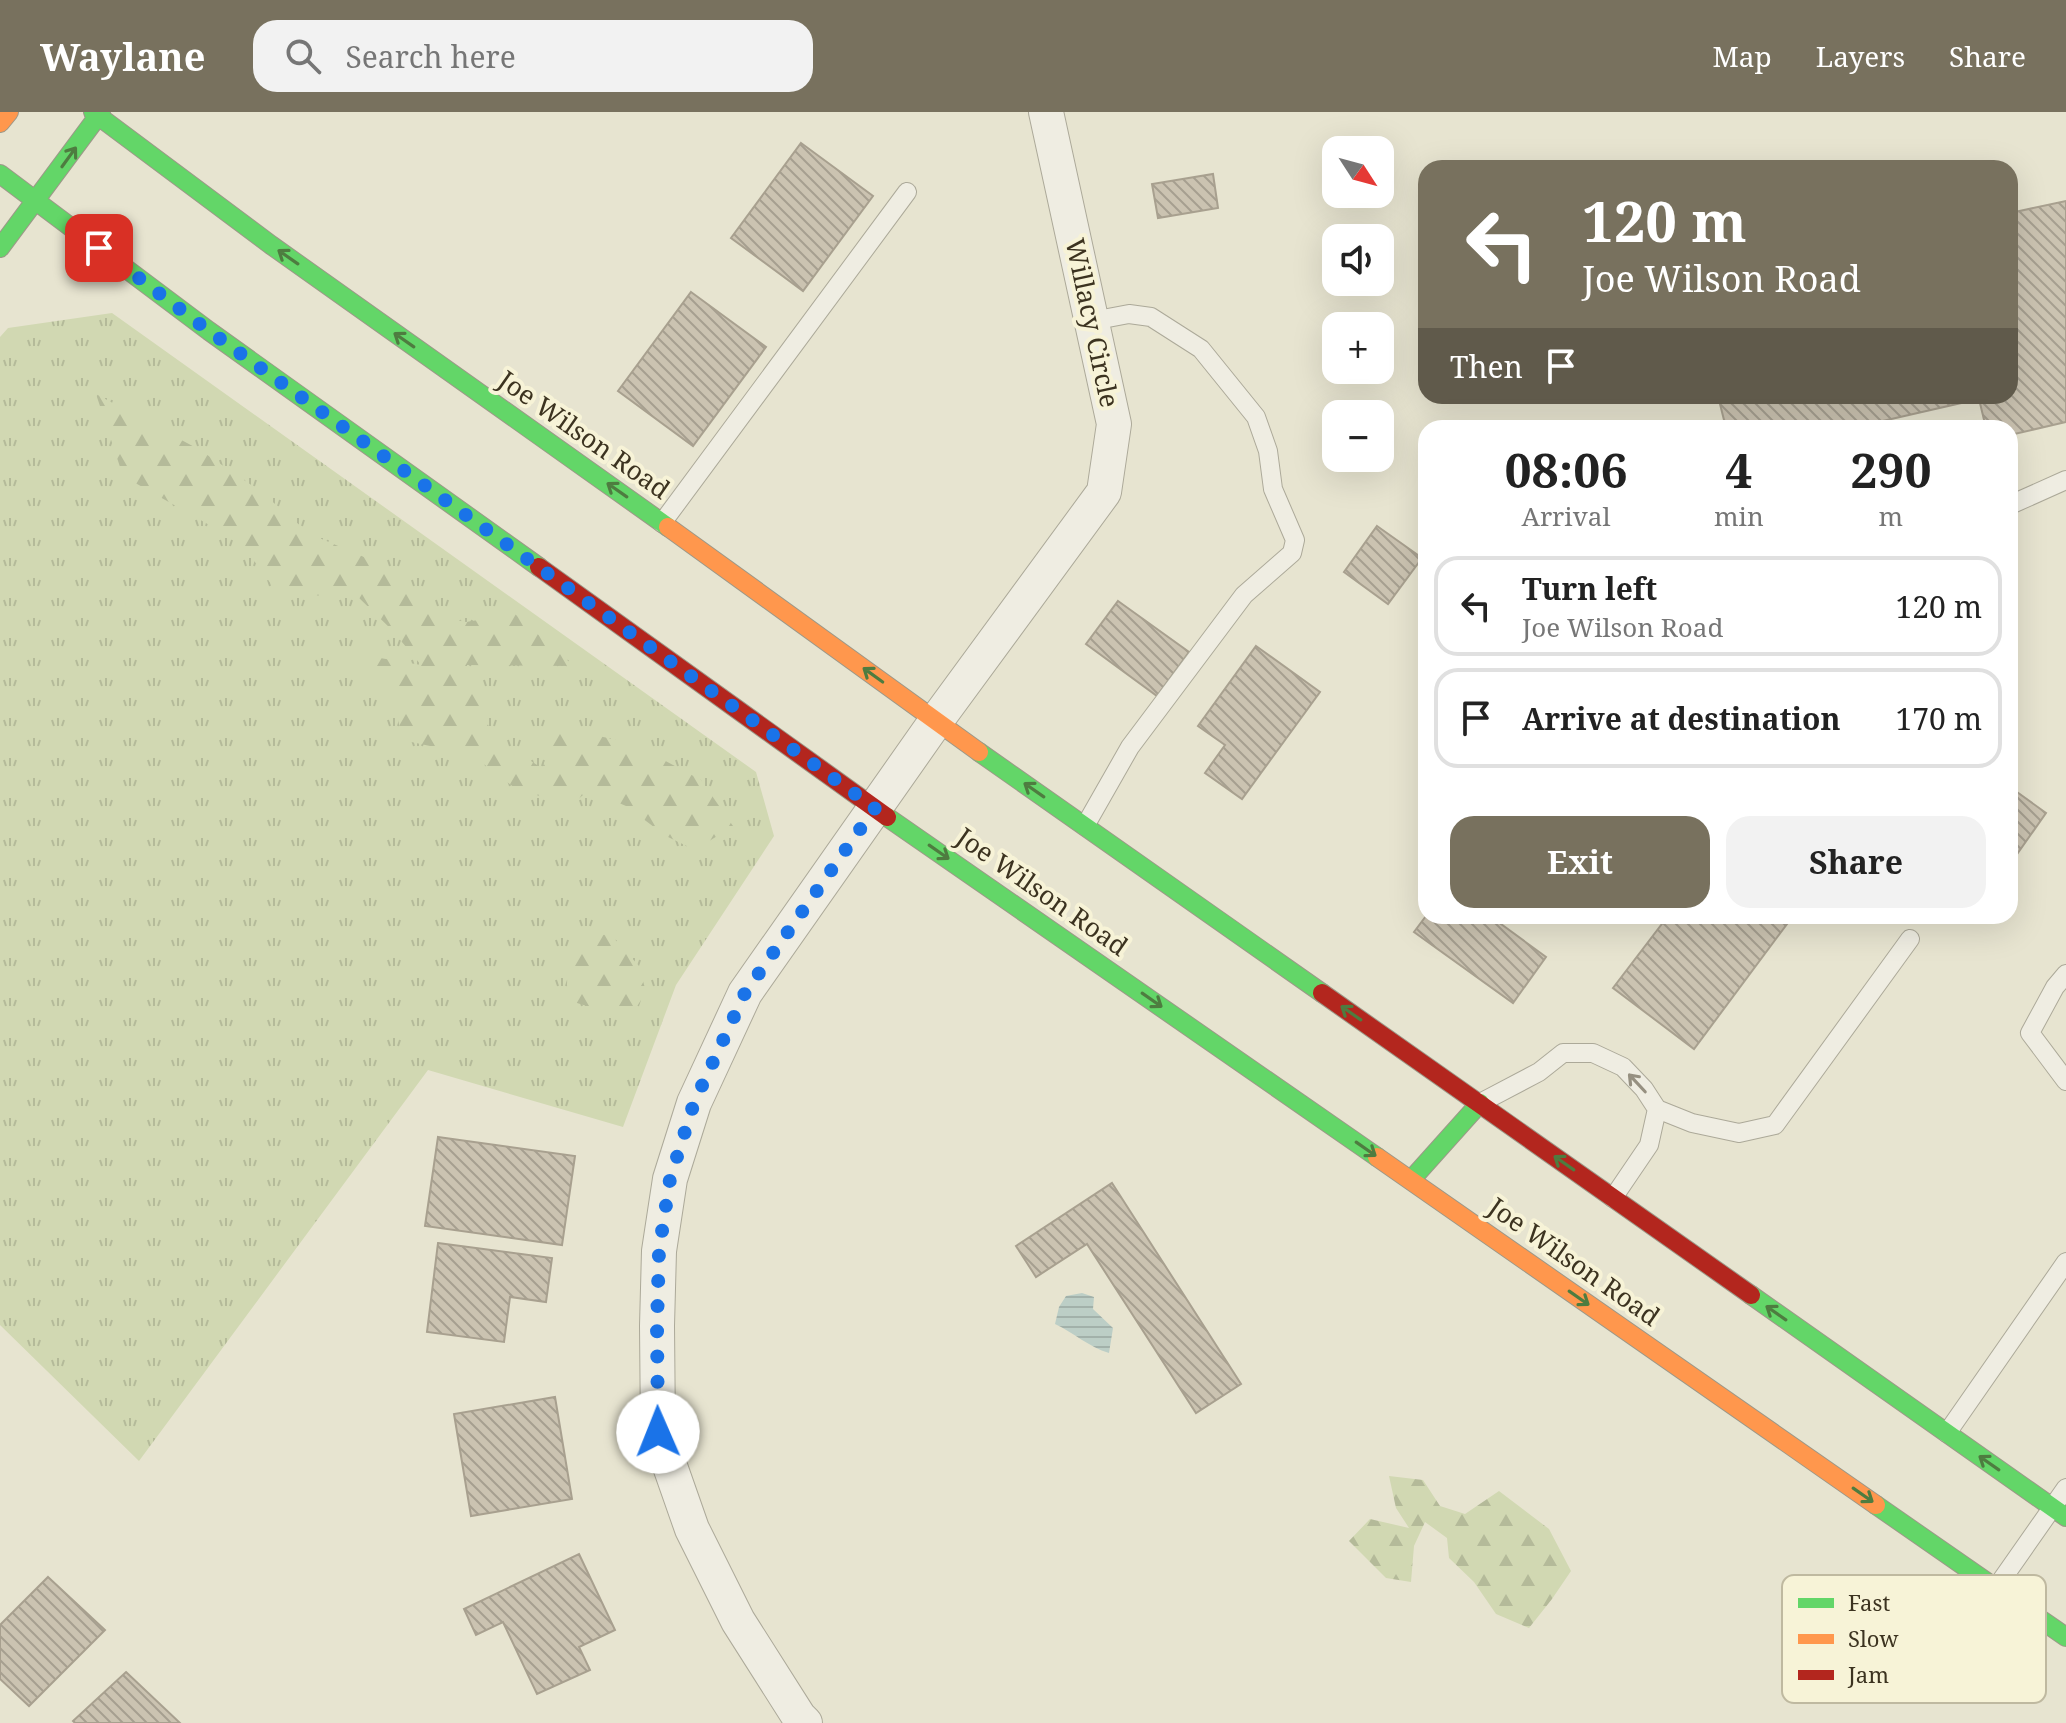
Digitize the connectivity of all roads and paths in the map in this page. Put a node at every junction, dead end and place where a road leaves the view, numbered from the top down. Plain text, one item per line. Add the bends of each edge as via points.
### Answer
1 (9, 112) edge
2 (1046, 112) edge
3 (98, 113) edge
4 (0, 123) edge
5 (0, 174) edge
6 (907, 192) dead end
7 (36, 202) junction
8 (0, 248) edge
9 (1092, 321) junction
10 (2066, 480) edge
11 (2018, 501) edge
12 (662, 523) junction
13 (936, 721) junction
14 (875, 808) junction
15 (1085, 826) junction
16 (1910, 939) dead end
17 (2066, 974) edge
18 (2066, 1081) edge
19 (1480, 1103) junction
20 (1657, 1109) junction
21 (1411, 1180) junction
22 (1613, 1198) junction
23 (2066, 1262) edge
24 (1947, 1433) junction
25 (2066, 1488) edge
26 (2059, 1512) edge
27 (1977, 1575) edge
28 (2007, 1575) edge
29 (2046, 1623) edge
30 (2066, 1637) edge
31 (805, 1723) edge

1 - 4 main road
2 - 9 street, Willacy Circle
7 -> 3 main road
12 -> 3 main road, Joe Wilson Road via 271,245
5 - 7 main road, Joe Wilson Road
6 - 12 lane
7 - 8 main road
7 - 14 main road, Joe Wilson Road
9 - 13 street, Willacy Circle via 1114,424 1104,492
9 - 15 lane via 1129,314 1151,317 1201,349 1256,417 1273,489 1295,540 1292,553 1244,595 1130,747
10 - 11 lane
13 -> 12 main road, Joe Wilson Road
13 - 14 street, Willacy Circle
15 -> 13 main road, Joe Wilson Road
14 -> 21 main road, Joe Wilson Road
14 - 31 street, Willacy Circle via 745,993 694,1103 670,1179 659,1251 658,1432 692,1529 738,1621
19 -> 15 main road, Joe Wilson Road
16 - 20 lane via 1775,1125 1739,1133
17 - 18 lane via 2030,1033
20 -> 19 lane via 1623,1067 1593,1053 1563,1053
19 - 21 main road
22 -> 19 main road, Joe Wilson Road
20 - 22 lane via 1649,1145
21 -> 27 main road, Joe Wilson Road
24 -> 22 main road, Joe Wilson Road
23 - 24 lane
26 -> 24 main road, Joe Wilson Road
25 - 26 lane
26 - 28 lane
29 - 30 main road, Joe Wilson Road

